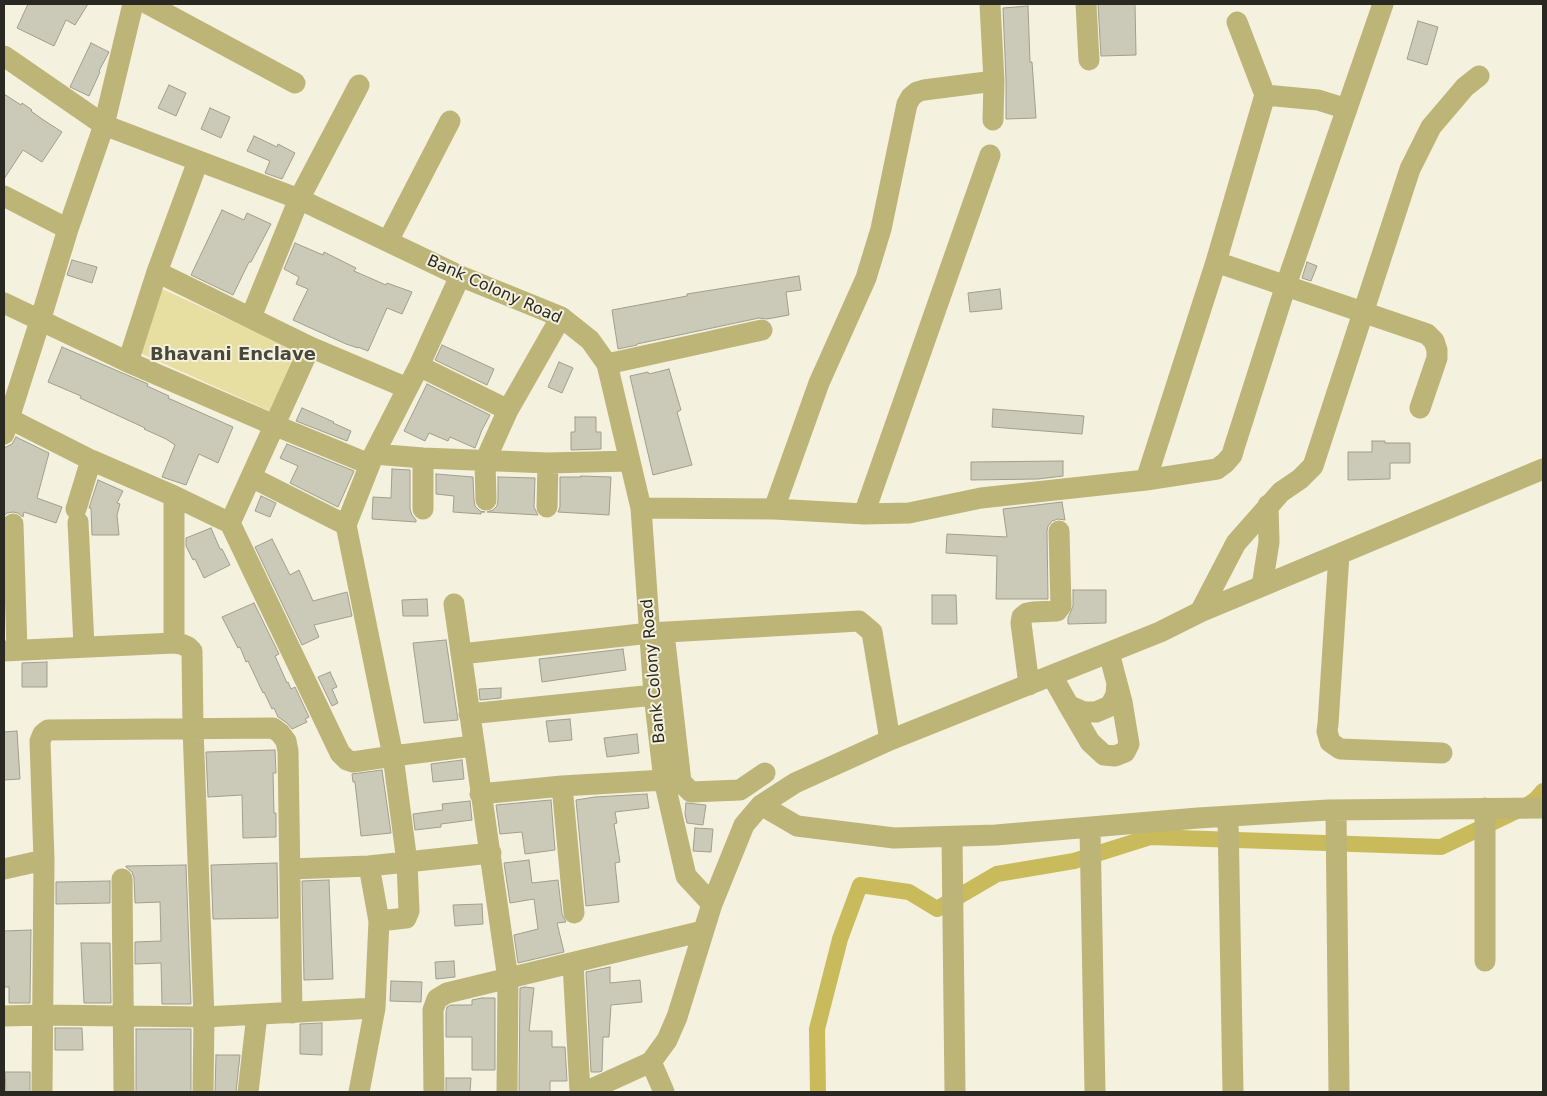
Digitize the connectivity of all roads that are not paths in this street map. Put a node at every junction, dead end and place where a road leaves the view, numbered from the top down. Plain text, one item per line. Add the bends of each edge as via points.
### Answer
1 (133, 4) edge
2 (148, 4) edge
3 (990, 4) edge
4 (1086, 4) edge
5 (1383, 4) edge
6 (1237, 22) dead end
7 (4, 56) edge
8 (1089, 60) dead end
9 (1479, 76) dead end
10 (994, 81) junction
11 (296, 83) dead end
12 (359, 85) dead end
13 (1265, 95) junction
14 (1347, 109) junction
15 (993, 120) dead end
16 (450, 121) dead end
17 (104, 125) junction
18 (990, 155) dead end
19 (198, 161) junction
20 (4, 196) edge
21 (299, 199) junction
22 (68, 229) junction
23 (388, 241) junction
24 (1216, 262) junction
25 (157, 272) junction
26 (460, 276) junction
27 (1286, 285) junction
28 (4, 303) edge
29 (1362, 312) junction
30 (251, 317) junction
31 (561, 317) junction
32 (40, 321) junction
33 (762, 330) dead end
34 (310, 347) junction
35 (128, 362) junction
36 (607, 364) junction
37 (418, 366) junction
38 (407, 388) junction
39 (1420, 408) dead end
40 (508, 410) junction
41 (274, 425) junction
42 (7, 427) edge
43 (423, 458) junction
44 (372, 459) junction
45 (90, 460) junction
46 (486, 460) junction
47 (630, 461) junction
48 (548, 462) junction
49 (1543, 470) edge
50 (250, 477) junction
51 (1146, 480) junction
52 (174, 496) junction
53 (486, 500) dead end
54 (1268, 504) junction
55 (547, 507) dead end
56 (641, 508) junction
57 (774, 508) junction
58 (423, 509) dead end
59 (864, 514) junction
60 (230, 523) junction
61 (13, 524) dead end
62 (346, 525) junction
63 (1058, 532) dead end
64 (1339, 554) junction
65 (1262, 586) junction
66 (454, 604) dead end
67 (1200, 612) junction
68 (657, 633) junction
69 (174, 643) junction
70 (84, 646) junction
71 (10, 651) edge
72 (1109, 653) junction
73 (460, 654) junction
74 (1052, 676) junction
75 (1116, 682) junction
76 (1028, 685) junction
77 (654, 694) junction
78 (1068, 705) junction
79 (469, 714) junction
80 (193, 729) junction
81 (890, 740) junction
82 (473, 746) junction
83 (1442, 753) dead end
84 (393, 756) junction
85 (765, 773) dead end
86 (664, 780) junction
87 (562, 786) junction
88 (480, 794) junction
89 (761, 805) junction
90 (1485, 808) junction
91 (1543, 808) edge
92 (1336, 810) junction
93 (1228, 816) junction
94 (1090, 828) junction
95 (952, 837) junction
96 (490, 853) junction
97 (44, 860) junction
98 (407, 862) junction
99 (370, 866) junction
100 (4, 869) edge
101 (290, 869) junction
102 (122, 879) dead end
103 (712, 904) junction
104 (574, 913) dead end
105 (379, 921) junction
106 (703, 930) junction
107 (1485, 961) dead end
108 (573, 963) junction
109 (508, 979) junction
110 (375, 1008) junction
111 (292, 1013) junction
112 (42, 1015) junction
113 (257, 1015) junction
114 (4, 1016) edge
115 (123, 1016) junction
116 (204, 1017) junction
117 (652, 1062) junction
118 (42, 1092) edge
119 (124, 1092) edge
120 (202, 1092) edge
121 (248, 1092) edge
122 (359, 1092) edge
123 (434, 1092) edge
124 (507, 1092) edge
125 (580, 1092) edge
126 (585, 1092) edge
127 (664, 1092) edge
128 (955, 1092) edge
129 (1095, 1092) edge
130 (1233, 1092) edge
131 (1339, 1092) edge

1 - 17 street
2 - 11 street
3 - 10 street
4 - 8 street
5 - 14 street
6 - 13 street
7 - 17 street, Bank Colony Road
9 - 29 street via 1465,87 1432,127 1410,169
10 - 15 street
10 - 57 street via 924,90 911,97 881,229 866,278 819,383
12 - 21 street
13 - 14 street via 1318,100
13 - 24 street
14 - 27 street
16 - 23 street
17 - 19 street, Bank Colony Road
17 - 22 street
18 - 59 street
19 - 21 street, Bank Colony Road
19 - 25 street
20 - 22 street
21 - 23 street, Bank Colony Road
21 - 30 street
22 - 32 street
23 - 26 street, Bank Colony Road
24 - 27 street
24 - 51 street
25 - 30 street
25 - 35 street
26 - 31 street, Bank Colony Road
26 - 37 street
27 - 29 street
27 - 51 street via 1232,455 1217,469
28 - 32 street
29 - 39 street via 1427,334 1434,341 1438,358
29 - 54 street via 1313,466
30 - 34 street
31 - 36 street, Bank Colony Road via 590,340
31 - 40 street
32 - 35 street
32 - 42 street
33 - 36 street
34 - 38 street
34 - 41 street
35 - 41 street
36 - 47 street, Bank Colony Road
37 - 38 street
37 - 40 street
38 - 44 street
40 - 46 street
41 - 44 street
41 - 50 street
42 - 45 street
43 - 44 street
43 - 46 street
43 - 58 street
44 - 62 street
45 - 52 street
45 - 70 street via 77,516
46 - 48 street
46 - 53 street
47 - 48 street
47 - 56 street, Bank Colony Road
48 - 55 street
49 - 64 street
50 - 60 street
50 - 62 street
51 - 59 street via 981,498 909,513
52 - 60 street
52 - 69 street
54 - 65 street via 1269,542
54 - 67 street via 1236,543
56 - 57 street
56 - 68 street, Bank Colony Road
57 - 59 street
60 - 84 street via 340,753 352,762
61 - 71 street
62 - 84 street
63 - 76 street via 1061,606 1057,611 1022,617
64 - 65 street
64 - 83 street via 1327,732 1330,742 1340,749
65 - 67 street
66 - 73 street
67 - 72 street
68 - 73 street
68 - 77 street, Bank Colony Road
68 - 81 street via 859,621 872,632
68 - 85 street via 681,782 691,792 740,790
69 - 70 street
69 - 80 street via 188,647 192,652
70 - 71 street
72 - 74 street
72 - 75 street
73 - 79 street
74 - 76 street
74 - 78 street
75 - 78 street via 1116,695 1110,706 1096,712 1084,712
75 - 78 street via 1129,735 1126,752 1104,755 1096,749
76 - 81 street
77 - 79 street
77 - 86 street, Bank Colony Road
79 - 82 street
80 - 97 street via 48,730 43,734 40,741
80 - 101 street via 273,728 286,740
80 - 116 street
81 - 89 street via 795,783
82 - 84 street
82 - 88 street
84 - 98 street
86 - 87 street
86 - 103 street, Bank Colony Road via 686,876
87 - 88 street
87 - 104 street
88 - 96 street
89 - 95 street via 796,826 894,838
89 - 103 street via 744,825
90 - 91 street
90 - 92 street
90 - 107 street
92 - 93 street
92 - 131 street
93 - 94 street
93 - 130 street
94 - 95 street
94 - 129 street
95 - 128 street
96 - 98 street
96 - 109 street
97 - 100 street
97 - 112 street
98 - 99 street
98 - 105 street via 409,911 406,918
99 - 101 street
99 - 105 street
101 - 111 street
102 - 115 street
103 - 106 street
105 - 110 street
106 - 108 street
106 - 117 street via 677,1017 668,1040
108 - 109 street
108 - 125 street
109 - 123 street via 447,993 437,999 433,1010
109 - 124 street
110 - 111 street
110 - 122 street
111 - 113 street
112 - 114 street
112 - 115 street
112 - 118 street
113 - 116 street
113 - 121 street
115 - 116 street
115 - 119 street
116 - 120 street
117 - 126 street
117 - 127 street

